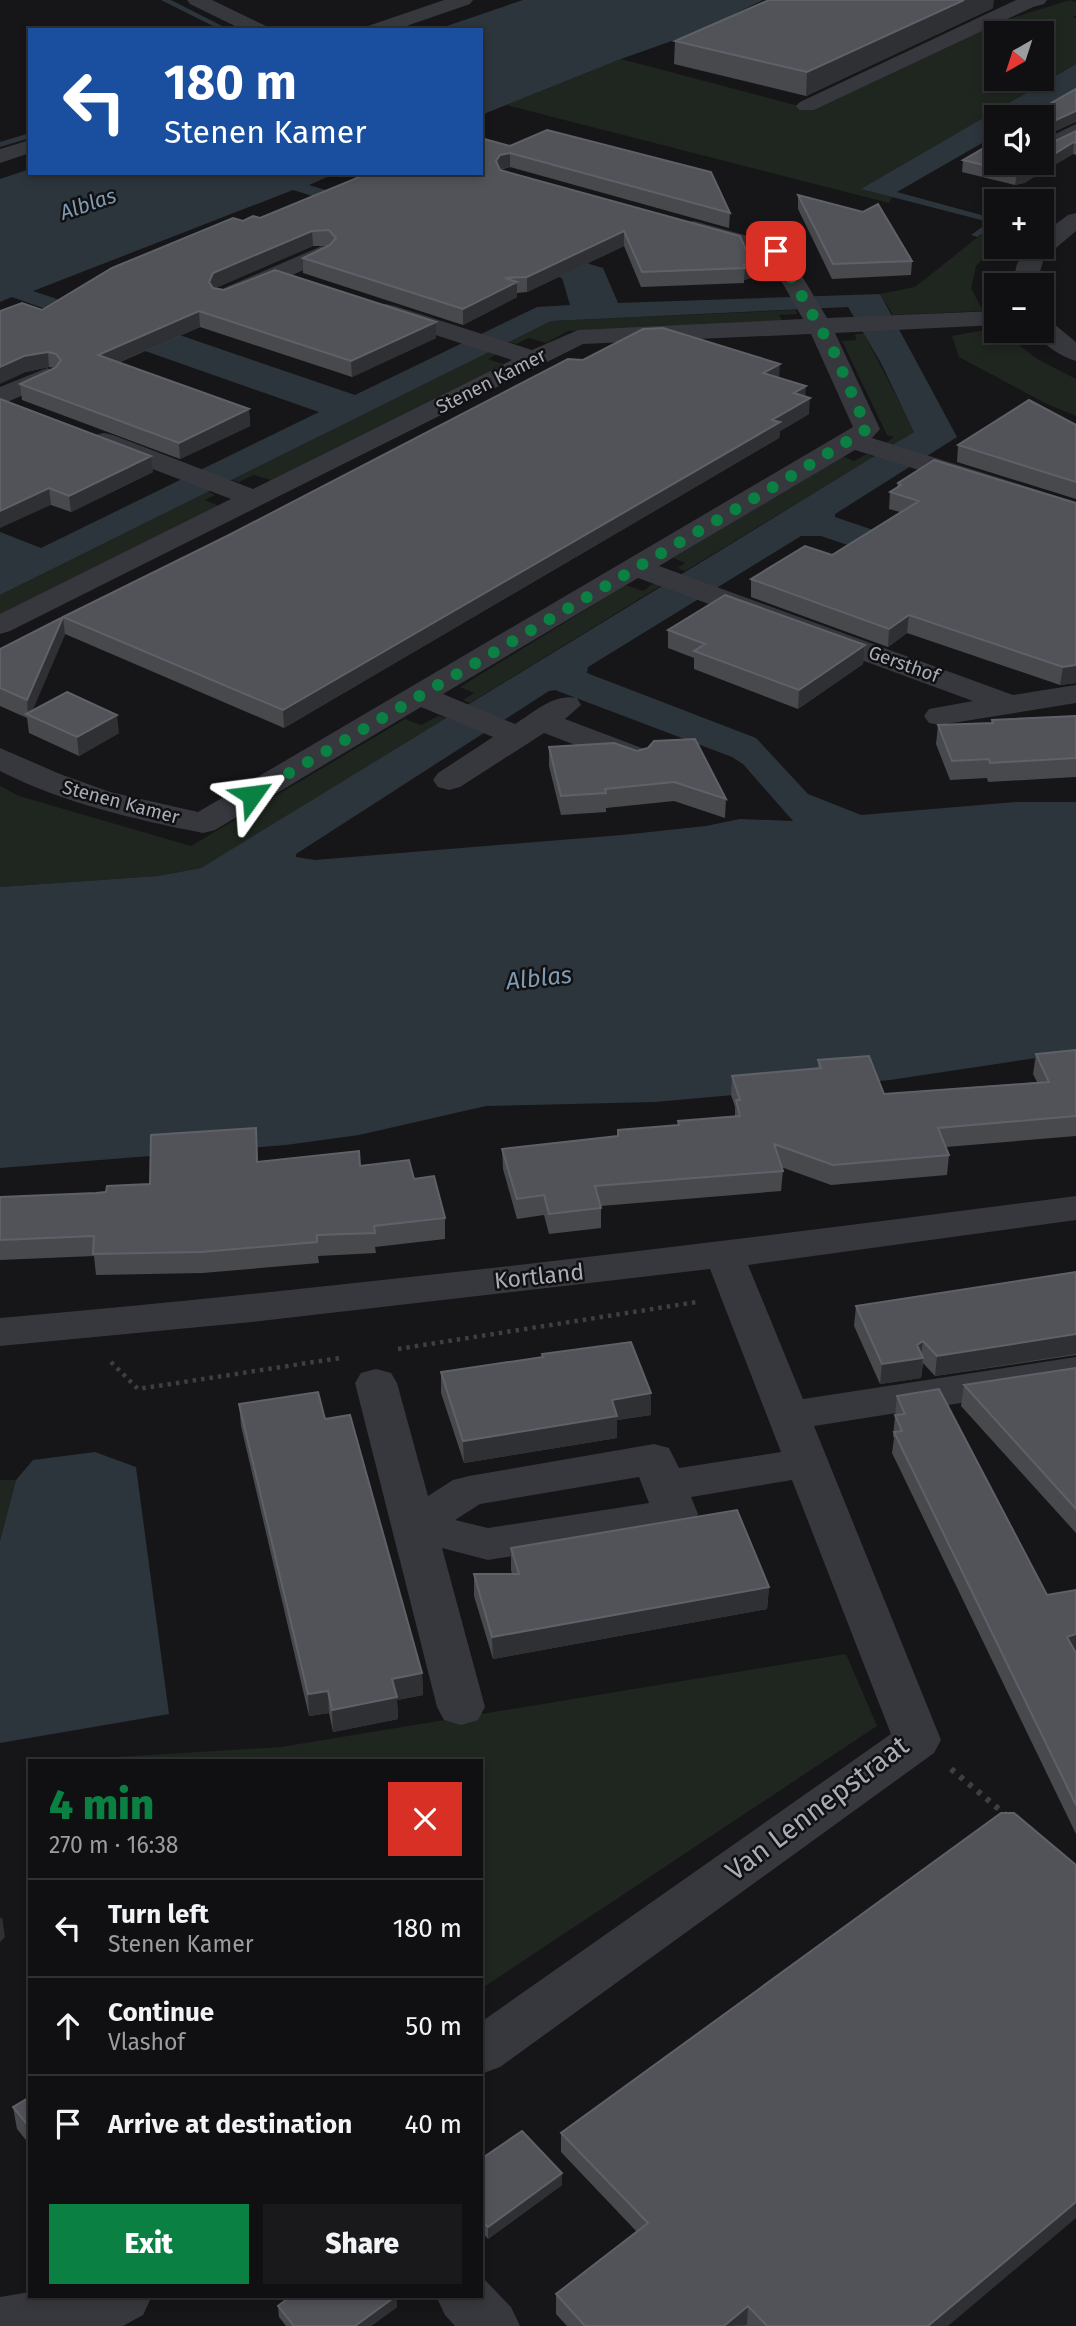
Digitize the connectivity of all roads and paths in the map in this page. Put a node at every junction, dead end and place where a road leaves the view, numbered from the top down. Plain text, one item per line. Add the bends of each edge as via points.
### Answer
1 (197, 0) edge
2 (463, 0) edge
3 (1037, 0) edge
4 (255, 28) edge
5 (380, 28) edge
6 (807, 106) edge
7 (1076, 130) edge
8 (1054, 143) edge
9 (28, 147) edge
10 (0, 156) edge
11 (1076, 220) edge
12 (669, 222) edge
13 (1054, 236) edge
14 (323, 254) edge
15 (276, 274) junction
16 (302, 282) edge
17 (224, 296) edge
18 (368, 305) edge
19 (820, 315) junction
20 (984, 319) edge
21 (1054, 338) edge
22 (1076, 353) edge
23 (521, 355) junction
24 (47, 376) edge
25 (0, 397) edge
26 (0, 403) edge
27 (26, 412) edge
28 (78, 432) edge
29 (865, 444) junction
30 (255, 499) junction
31 (1076, 511) edge
32 (650, 572) junction
33 (0, 625) edge
34 (1076, 694) edge
35 (428, 699) junction
36 (1012, 705) junction
37 (940, 716) dead end
38 (532, 723) junction
39 (636, 757) edge
40 (0, 758) edge
41 (449, 780) dead end
42 (1076, 1208) edge
43 (731, 1275) junction
44 (76, 1326) junction
45 (0, 1332) edge
46 (372, 1363) junction
47 (1076, 1371) edge
48 (787, 1416) junction
49 (806, 1463) junction
50 (665, 1486) junction
51 (413, 1525) junction
52 (461, 1707) dead end
53 (917, 1740) junction
54 (1012, 1821) edge
55 (483, 2050) edge
56 (120, 2298) edge
57 (467, 2298) edge
58 (0, 2323) edge
59 (491, 2326) edge

1 - 4 street
2 - 5 street
3 - 6 street
7 - 8 street
9 - 10 street
11 - 13 street
12 - 19 street via 776,251
14 - 15 street
15 - 16 street
15 - 17 street
18 - 23 street
19 - 20 street, Stenen Kamer via 918,322
19 - 23 street, Stenen Kamer via 579,337
19 - 29 street via 867,429
21 - 22 street
23 - 30 street, Stenen Kamer
24 - 25 street
26 - 27 street
28 - 30 street
29 - 31 street
29 - 32 street, Stenen Kamer
30 - 33 street, Stenen Kamer
32 - 35 street, Stenen Kamer
32 - 36 street, Gersthof
34 - 36 street, Gersthof
35 - 38 street
35 - 40 street, Stenen Kamer via 203,824 113,804 32,776
36 - 37 street, Gersthof
38 - 39 street
38 - 41 street
42 - 43 street, Kortland
43 - 44 street, Kortland
43 - 46 path
43 - 48 street, Van Lennepstraat
44 - 45 street, Kortland
44 - 46 path via 138,1389
46 - 51 street
47 - 48 street
48 - 49 street, Van Lennepstraat
49 - 50 street
49 - 53 street, Van Lennepstraat
50 - 51 street via 654,1459 469,1491
50 - 51 street via 676,1514 488,1544
51 - 52 street
53 - 54 path
53 - 55 street, Van Lennepstraat
56 - 58 street via 109,2305
57 - 59 street

